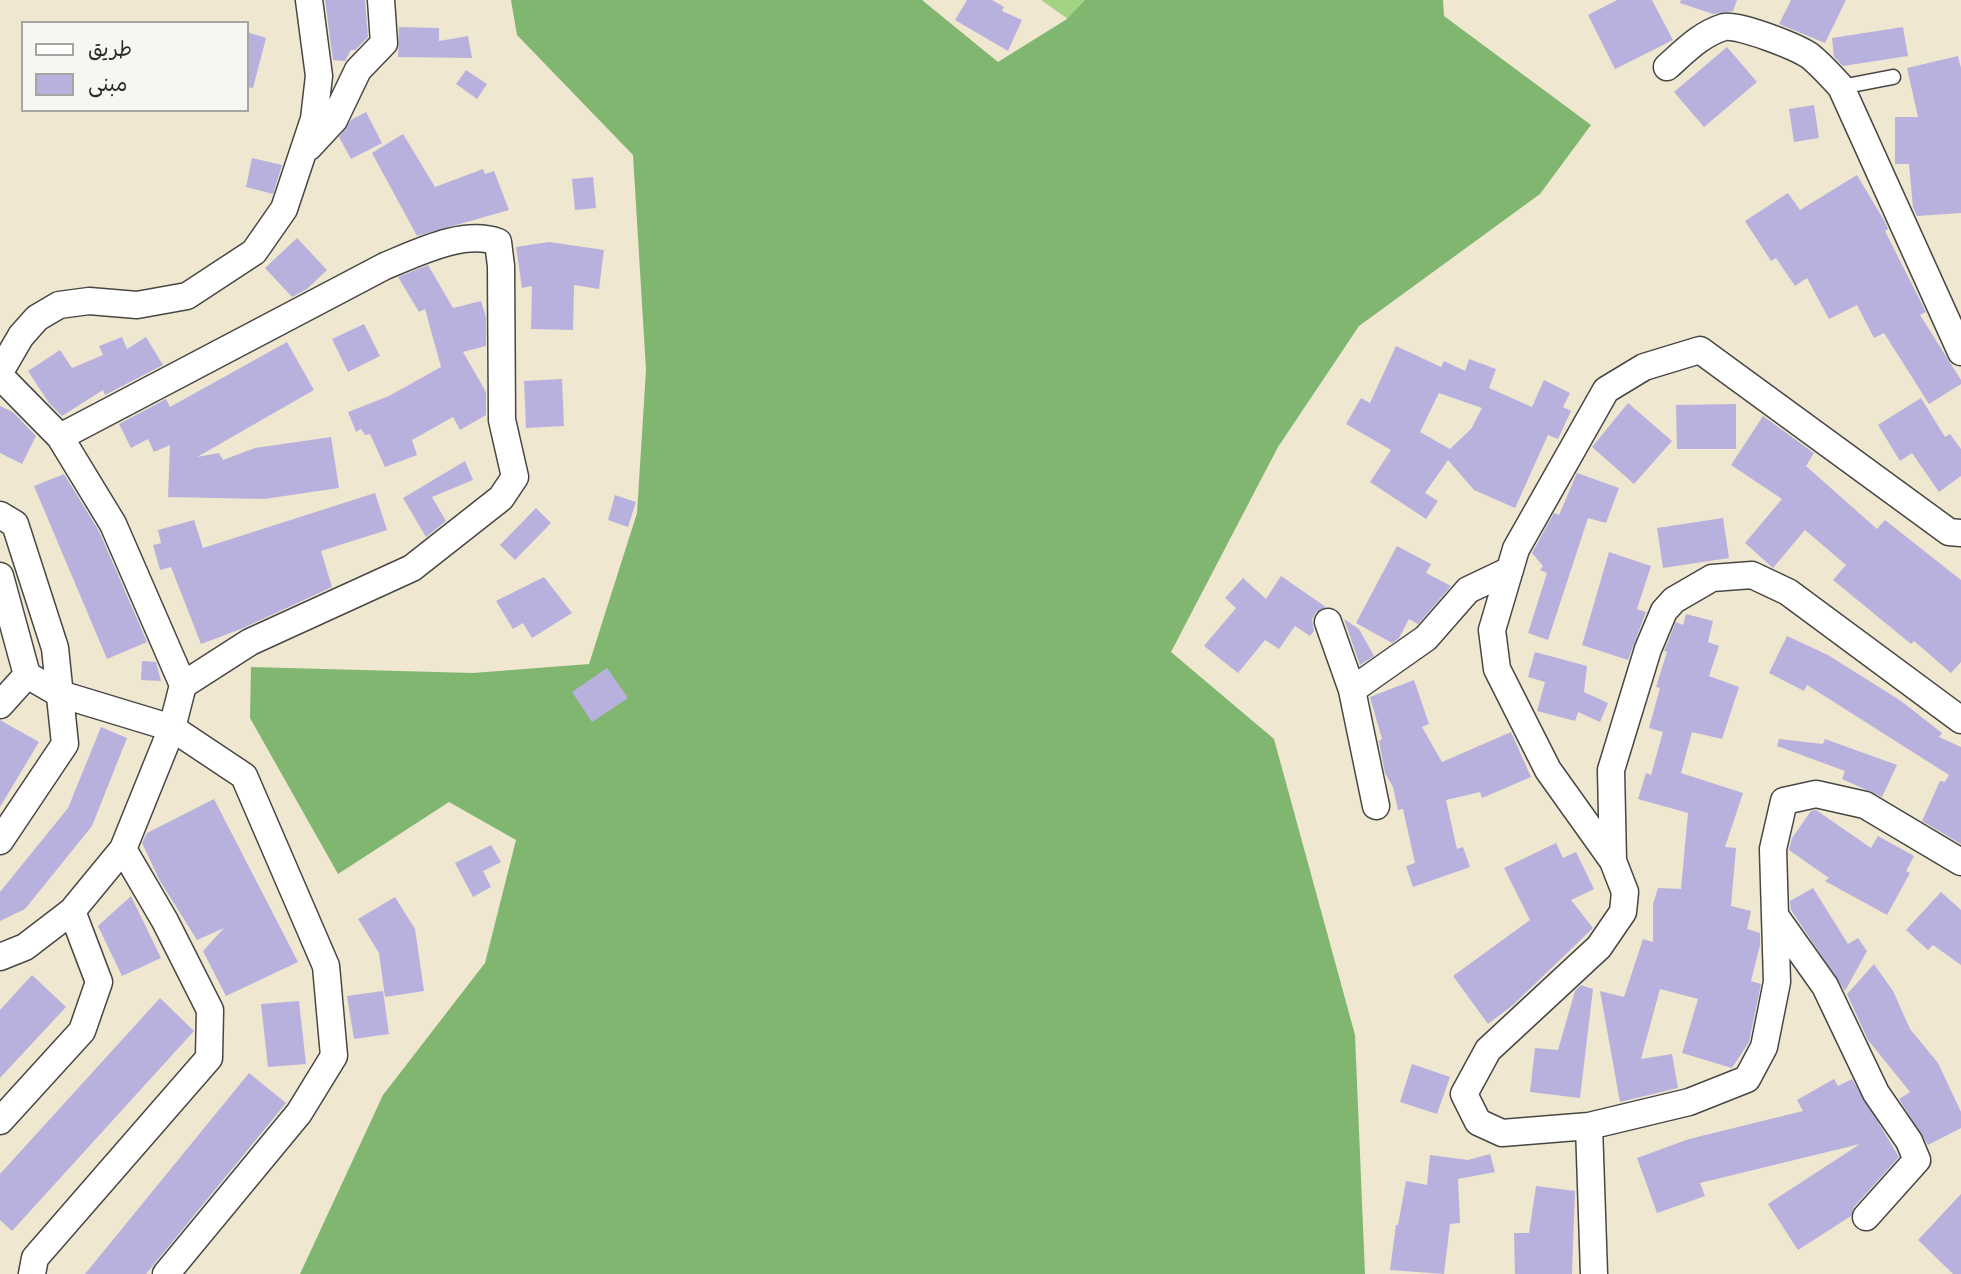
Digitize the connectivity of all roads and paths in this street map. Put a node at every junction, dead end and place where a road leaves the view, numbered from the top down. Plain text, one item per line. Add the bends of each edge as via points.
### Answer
1 (309, 0) edge
2 (381, 0) edge
3 (1667, 67) dead end
4 (358, 70) junction
5 (319, 76) junction
6 (1893, 77) dead end
7 (1841, 86) junction
8 (303, 153) junction
9 (1961, 352) edge
10 (0, 374) edge
11 (60, 437) junction
12 (0, 515) edge
13 (1961, 533) edge
14 (1510, 570) junction
15 (0, 576) edge
16 (1328, 622) dead end
17 (27, 675) junction
18 (183, 685) junction
19 (1352, 690) junction
20 (60, 694) junction
21 (0, 705) edge
22 (1961, 720) edge
23 (172, 729) junction
24 (1376, 806) dead end
25 (0, 841) edge
26 (122, 849) junction
27 (1612, 861) junction
28 (1961, 862) edge
29 (72, 911) junction
30 (1776, 917) junction
31 (0, 957) edge
32 (0, 1121) edge
33 (1589, 1126) junction
34 (1866, 1217) dead end
35 (32, 1274) edge
36 (166, 1274) edge
37 (1594, 1274) edge

1 - 5 street
2 - 4 street via 384,43
3 - 7 street via 1700,37 1727,26 1809,55
4 - 5 street
4 - 8 street via 334,120
5 - 8 street via 314,119
6 - 7 lane
7 - 9 street
8 - 10 street via 284,209 254,252 187,296 137,305 89,301 58,305 37,318 21,336
10 - 11 street
11 - 18 street via 113,524
11 - 18 street via 385,266 433,247 484,237 498,243 502,420 515,477 501,498 412,568 250,642
12 - 20 street via 15,524 55,648
13 - 14 street via 1949,532 1700,351 1644,367 1606,390 1517,549
14 - 19 street via 1468,590 1426,638
14 - 27 street via 1492,630 1497,669 1548,770
15 - 17 street
16 - 19 street
17 - 20 street
17 - 21 street
18 - 23 street
19 - 24 street
20 - 23 street
20 - 25 street via 65,744
22 - 27 street via 1788,592 1752,575 1712,578 1664,611 1648,649 1611,770
23 - 26 street
23 - 36 street via 244,776 326,966 334,1056 299,1113
26 - 29 street
26 - 35 street via 165,920 210,1010 209,1058 34,1258
27 - 33 street via 1625,892 1623,912 1599,947 1488,1050 1464,1094 1478,1122 1502,1133
28 - 30 street via 1865,805 1816,794 1784,801 1773,849
29 - 31 street via 25,947
29 - 32 street via 99,982 82,1031
30 - 33 street via 1777,982 1764,1046 1747,1079 1689,1102
30 - 34 street via 1825,986 1876,1093 1917,1160
33 - 37 street

